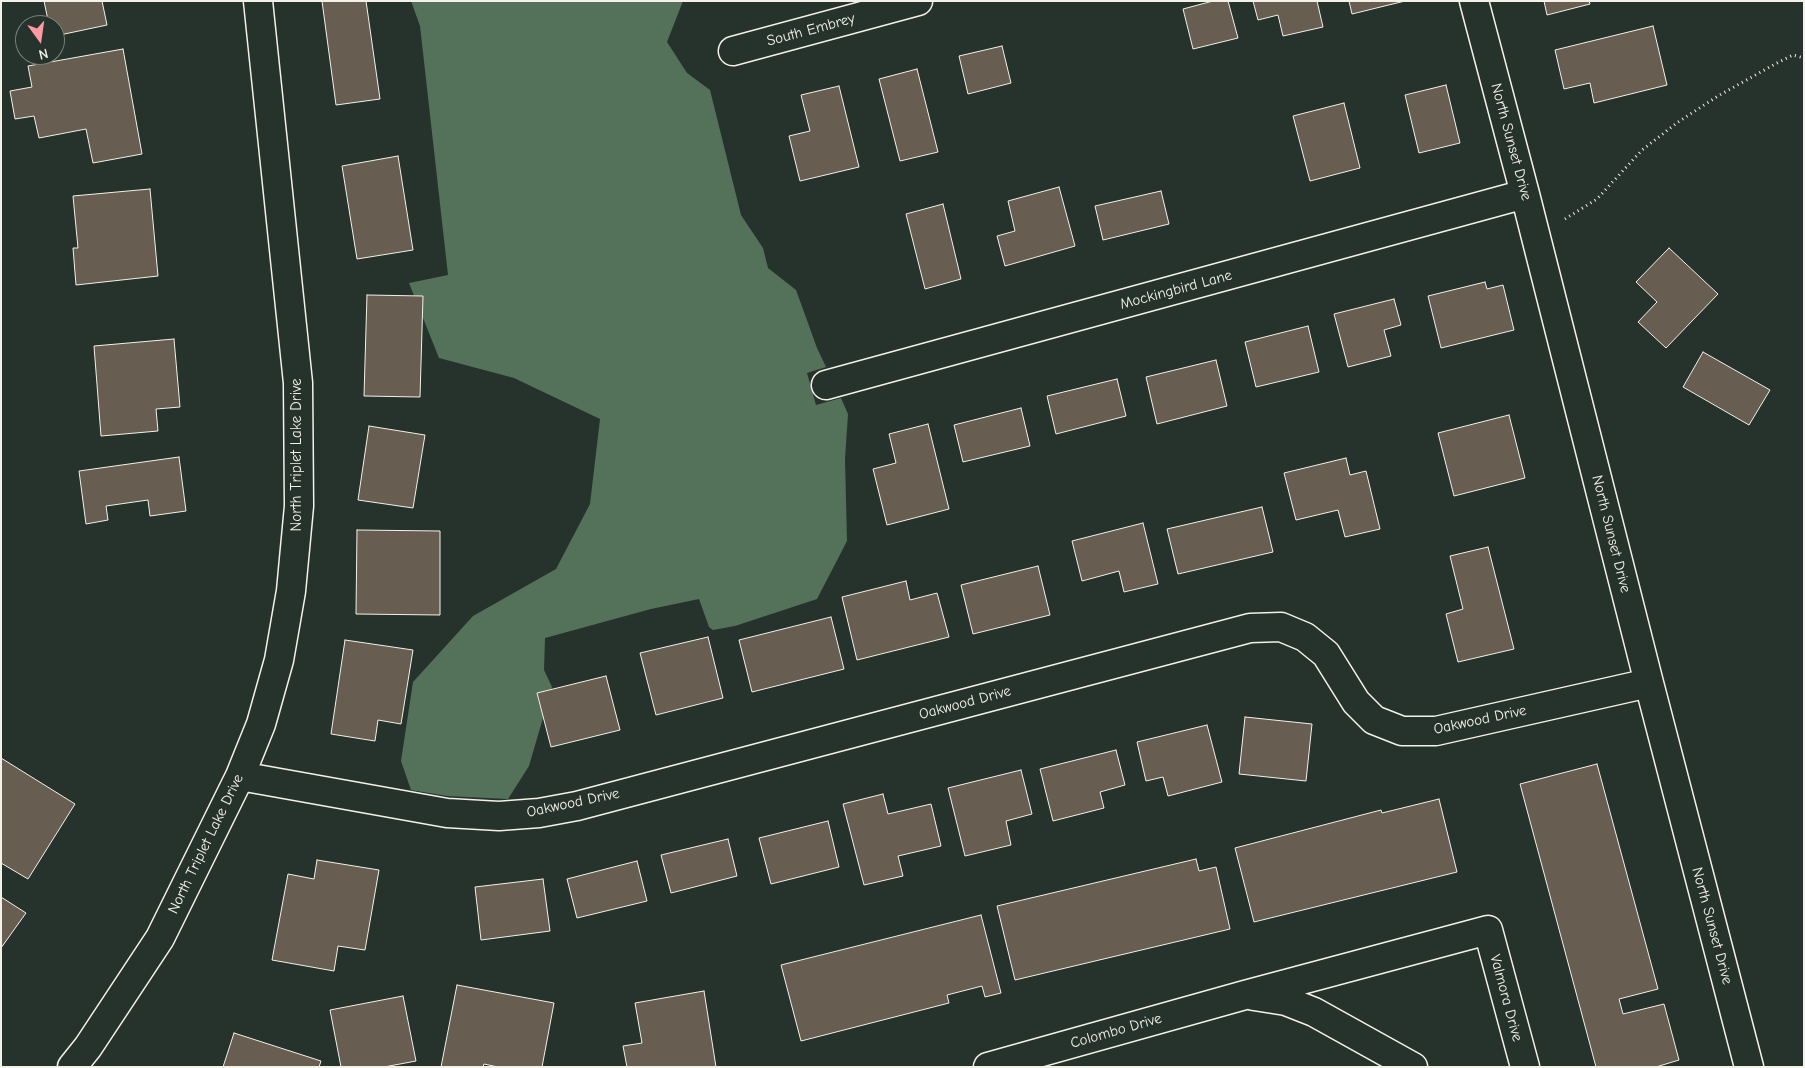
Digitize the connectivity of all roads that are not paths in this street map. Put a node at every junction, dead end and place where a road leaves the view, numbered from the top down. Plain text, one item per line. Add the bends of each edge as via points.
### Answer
1 (258, 1) edge
2 (918, 1) edge
3 (1474, 1) edge
4 (733, 51) dead end
5 (1525, 194) junction
6 (826, 385) dead end
7 (1649, 682) junction
8 (240, 776) junction
9 (1488, 930) joint
10 (1245, 995) junction
11 (72, 1067) edge
12 (988, 1067) edge
13 (1413, 1067) edge
14 (1525, 1067) edge
15 (1749, 1067) edge

1 - 8 street, North Triplet Lake Drive via 298,382 299,506 291,591 279,660 261,724
2 - 4 street, South Embrey
3 - 5 street, North Sunset Drive
5 - 6 street, Mockingbird Lane
5 - 7 street, North Sunset Drive
7 - 8 street, Oakwood Drive via 1436,732 1402,731 1374,720 1356,702 1326,654 1305,637 1281,627 1250,628 577,806 540,813 499,816 447,813
7 - 15 street, North Sunset Drive
8 - 11 street, North Triplet Lake Drive via 160,938
9 - 10 street, Colombo Drive
9 - 14 street, Valmora Drive
10 - 12 street, Colombo Drive
10 - 13 street, Colombo Drive via 1286,1001 1314,1012

